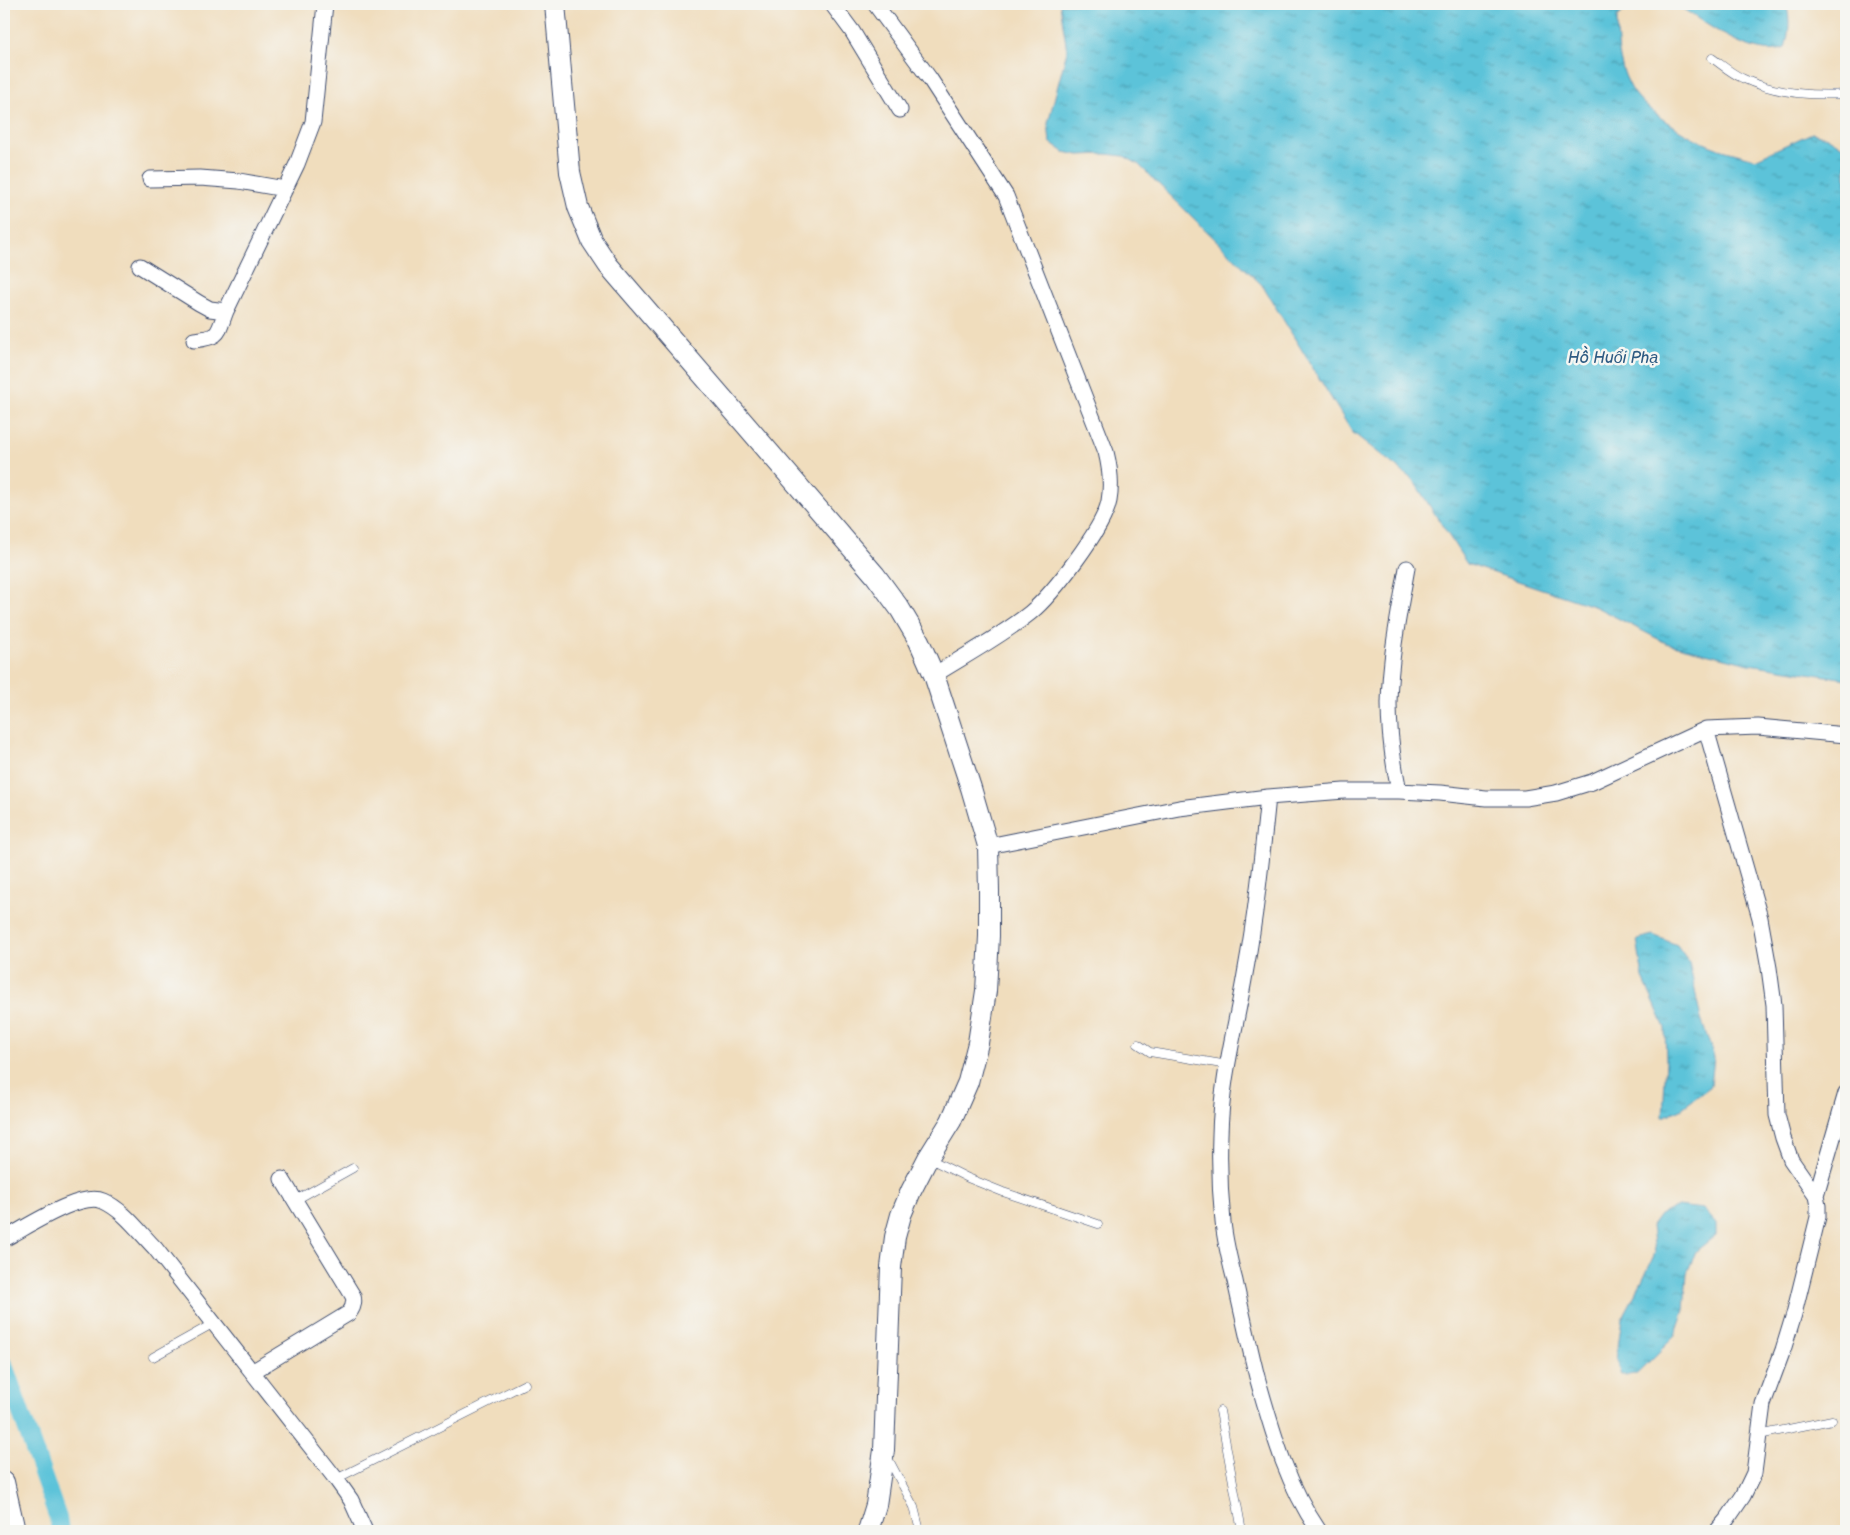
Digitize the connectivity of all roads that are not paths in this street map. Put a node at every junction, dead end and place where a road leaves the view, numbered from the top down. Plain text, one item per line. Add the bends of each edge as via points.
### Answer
1 (325, 4) edge
2 (556, 4) edge
3 (832, 4) edge
4 (875, 4) edge
5 (1712, 58) dead end
6 (1846, 94) edge
7 (900, 110) dead end
8 (150, 179) dead end
9 (285, 189) junction
10 (140, 266) dead end
11 (226, 311) junction
12 (194, 340) dead end
13 (1407, 568) dead end
14 (934, 675) junction
15 (1706, 729) junction
16 (1846, 734) edge
17 (1399, 791) junction
18 (1268, 797) junction
19 (988, 846) junction
20 (1138, 1044) dead end
21 (1228, 1065) junction
22 (1846, 1093) edge
23 (928, 1158) junction
24 (353, 1168) dead end
25 (282, 1179) dead end
26 (1816, 1196) junction
27 (294, 1201) junction
28 (1098, 1224) dead end
29 (4, 1239) edge
30 (214, 1323) junction
31 (153, 1357) dead end
32 (252, 1372) junction
33 (524, 1384) dead end
34 (1220, 1411) dead end
35 (1832, 1420) dead end
36 (1759, 1435) junction
37 (884, 1450) junction
38 (336, 1479) junction
39 (4, 1482) edge
40 (16, 1531) edge
41 (364, 1531) edge
42 (868, 1531) edge
43 (920, 1531) edge
44 (1242, 1531) edge
45 (1319, 1531) edge
46 (1717, 1531) edge

1 - 9 street via 313,122
2 - 14 street via 570,172 578,207 592,241 608,265 874,575 900,609
3 - 7 street
4 - 14 street via 930,79 1006,196 1106,452 1111,473 1109,502 1094,534 1052,590 1031,612
5 - 6 lane via 1741,78 1769,88 1796,93
8 - 9 street via 200,178
9 - 11 street
10 - 11 street via 198,303
11 - 12 street via 217,334
13 - 17 street via 1393,653 1389,703 1393,763
14 - 19 street
15 - 16 street via 1758,727
15 - 17 street via 1592,782 1556,793 1524,798 1486,798
15 - 26 street via 1760,918 1774,1005 1777,1115 1791,1160
17 - 18 street
18 - 19 street via 1179,808
18 - 21 street via 1256,913
19 - 23 street via 989,936 986,990 978,1043 968,1082 951,1121
20 - 21 lane via 1150,1052
21 - 45 street via 1220,1134 1220,1185 1228,1250 1249,1345 1281,1459 1303,1509
22 - 26 street
23 - 28 lane via 1003,1192
23 - 37 street via 911,1191 895,1237
24 - 27 lane
25 - 27 street
26 - 36 street via 1818,1217 1805,1272 1783,1350 1763,1404
27 - 32 street via 354,1296 354,1305 349,1313
29 - 30 street via 57,1210 93,1198 103,1201 155,1248
30 - 31 lane
30 - 32 street
32 - 38 street
33 - 38 lane
34 - 44 lane
35 - 36 lane
36 - 46 street via 1754,1473 1738,1503
37 - 42 street via 878,1497
37 - 43 lane via 914,1507
38 - 41 street via 351,1500
39 - 40 street

